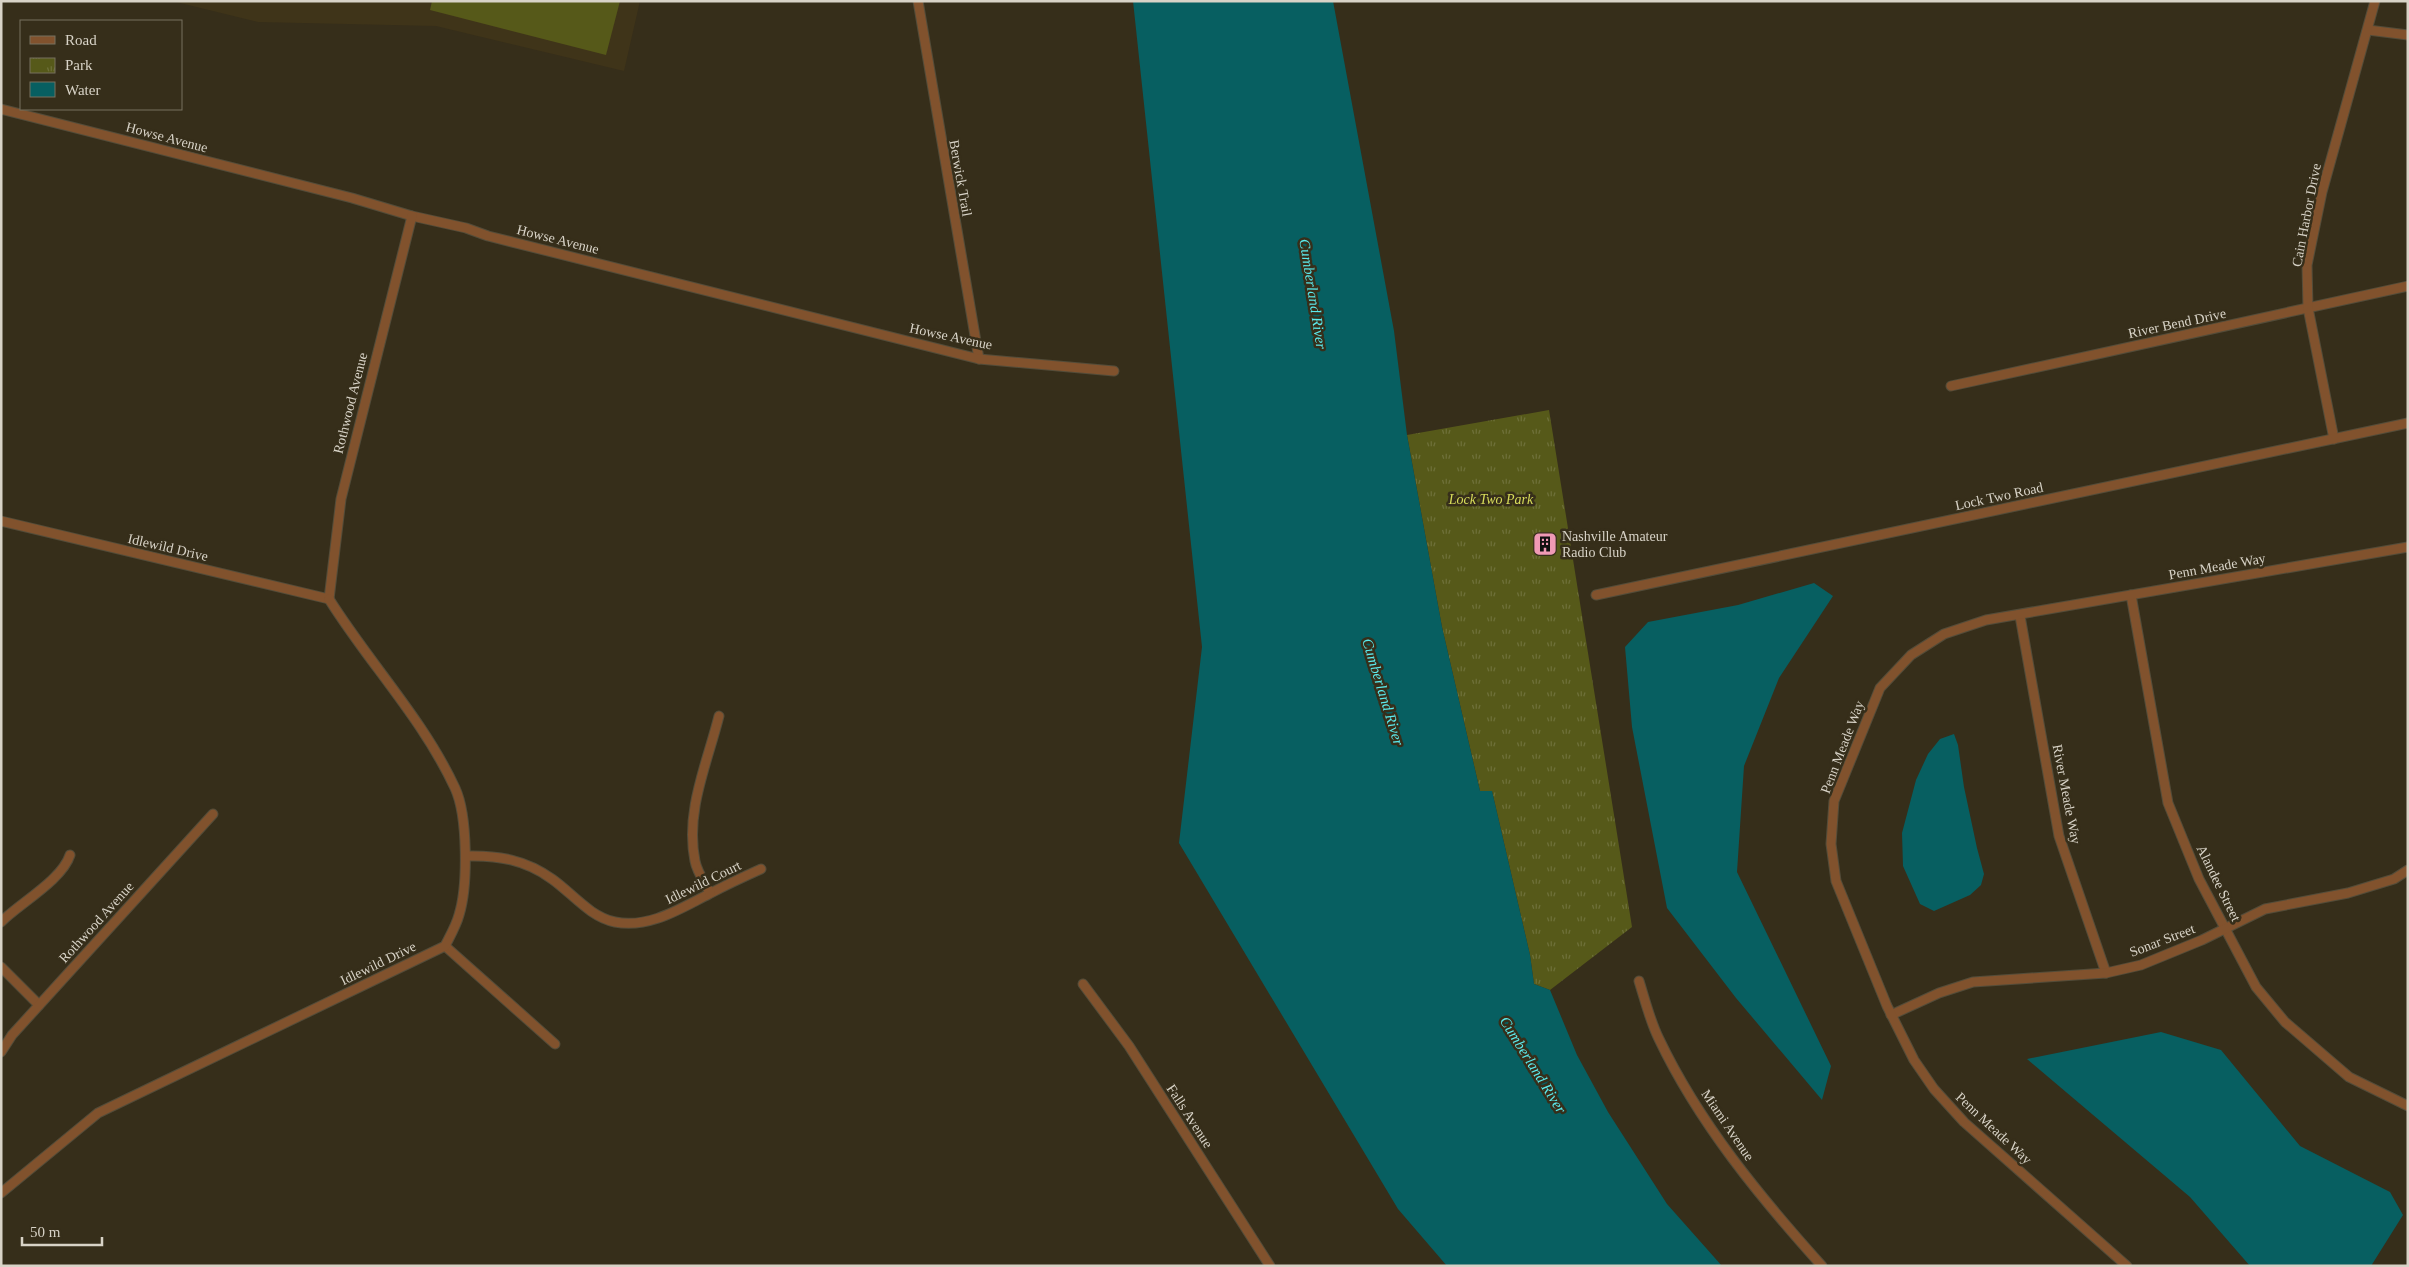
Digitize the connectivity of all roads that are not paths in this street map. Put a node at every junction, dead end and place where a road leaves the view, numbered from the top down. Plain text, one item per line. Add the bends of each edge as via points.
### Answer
1 (918, 1) edge
2 (2375, 1) edge
3 (2368, 30) junction
4 (2408, 35) edge
5 (1, 109) edge
6 (412, 216) junction
7 (2408, 286) edge
8 (2308, 308) junction
9 (979, 359) junction
10 (1114, 371) dead end
11 (1951, 386) dead end
12 (2408, 423) edge
13 (2334, 439) junction
14 (1, 522) edge
15 (2408, 546) edge
16 (1596, 595) dead end
17 (2131, 595) junction
18 (329, 599) junction
19 (2020, 616) junction
20 (719, 716) dead end
21 (213, 814) dead end
22 (70, 856) dead end
23 (466, 856) junction
24 (761, 869) dead end
25 (2408, 870) edge
26 (710, 893) junction
27 (1, 922) edge
28 (2226, 928) junction
29 (445, 946) junction
30 (1, 967) edge
31 (2106, 972) junction
32 (1639, 981) dead end
33 (1083, 984) dead end
34 (39, 1005) junction
35 (1891, 1015) junction
36 (555, 1044) dead end
37 (1, 1052) edge
38 (2408, 1106) edge
39 (1, 1193) edge
40 (1270, 1266) edge
41 (1822, 1266) edge
42 (2127, 1266) edge

1 - 9 street, Berwick Trail
2 - 3 street, Cain Harbor Drive
3 - 4 street
3 - 8 street, Cain Harbor Drive via 2322,192 2308,265
5 - 6 street, Howse Avenue
6 - 9 street, Howse Avenue
6 - 18 street, Rothwood Avenue via 343,490
7 - 8 street, River Bend Drive
8 - 11 street, River Bend Drive
8 - 13 street, Cain Harbor Drive
9 - 10 street, Howse Avenue
12 - 13 street, Lock Two Road
13 - 16 street, Lock Two Road
14 - 18 street, Idlewild Drive
15 - 17 street, Penn Meade Way
17 - 19 street, Penn Meade Way
17 - 28 street, Alandee Street via 2168,803 2198,879
18 - 23 street via 413,716 456,789
19 - 31 street, River Meade Way via 2059,836
19 - 35 street, Penn Meade Way via 1986,620 1944,634 1911,655 1880,688 1834,801 1831,844 1836,881
20 - 26 street via 699,785 692,826 695,863
21 - 34 street, Rothwood Avenue
22 - 27 street via 68,863 52,880
23 - 26 street, Idlewild Court via 493,855 525,864 552,879 594,913 615,922 637,922 666,916
23 - 29 street via 459,915
24 - 26 street, Idlewild Court
25 - 28 street, Sonar Street via 2394,879 2348,893 2265,909
28 - 31 street, Sonar Street via 2150,962
28 - 38 street, Alandee Street via 2256,987 2285,1022 2349,1077
29 - 36 street
29 - 39 street, Idlewild Drive via 98,1113
30 - 34 street
31 - 35 street, Sonar Street via 1973,982
32 - 41 street, Miami Avenue via 1658,1038 1705,1120 1770,1208
33 - 40 street, Falls Avenue via 1129,1046
34 - 37 street, Rothwood Avenue
35 - 42 street, Penn Meade Way via 1919,1068 1964,1122

